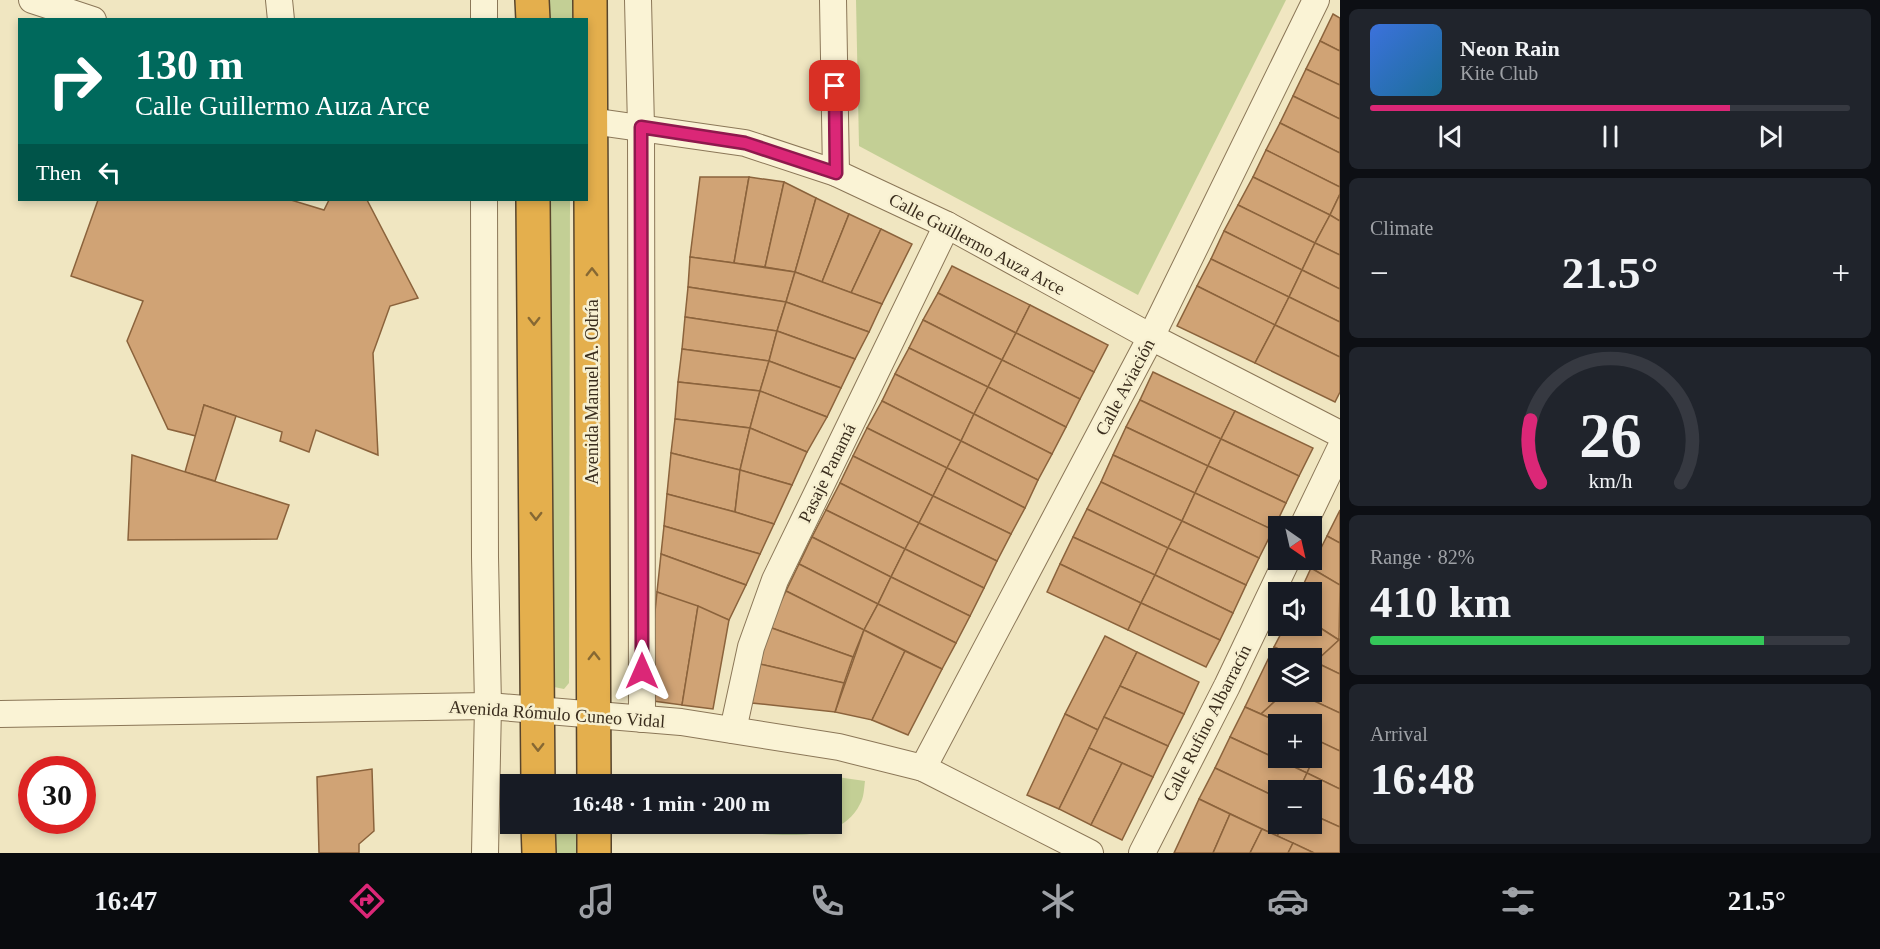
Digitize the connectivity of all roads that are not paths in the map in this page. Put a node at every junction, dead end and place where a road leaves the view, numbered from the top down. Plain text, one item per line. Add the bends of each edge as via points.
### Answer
1 (32, 0) edge
2 (91, 0) edge
3 (279, 0) edge
4 (484, 0) edge
5 (532, 0) edge
6 (590, 0) edge
7 (638, 0) edge
8 (833, 0) edge
9 (1316, 0) edge
10 (87, 18) edge
11 (93, 18) edge
12 (281, 18) edge
13 (484, 18) edge
14 (532, 18) edge
15 (588, 83) edge
16 (591, 121) junction
17 (641, 127) junction
18 (836, 173) junction
19 (484, 201) edge
20 (533, 201) edge
21 (947, 225) junction
22 (1151, 337) junction
23 (1340, 434) edge
24 (1340, 449) edge
25 (1308, 516) edge
26 (1282, 570) edge
27 (488, 706) junction
28 (538, 709) junction
29 (0, 714) edge
30 (594, 715) junction
31 (642, 719) junction
32 (734, 730) junction
33 (923, 768) junction
34 (538, 774) edge
35 (594, 774) edge
36 (538, 834) edge
37 (594, 834) edge
38 (485, 853) edge
39 (539, 853) edge
40 (594, 853) edge
41 (1090, 853) edge
42 (1142, 853) edge

1 - 10 street
2 - 11 street
3 - 12 street
4 - 13 street
5 - 14 highway
6 - 15 highway, Avenida Manuel A. Odría
7 - 17 street
8 - 18 street
9 - 22 street, Calle Aviación
15 - 16 highway, Avenida Manuel A. Odría
16 - 17 street, Calle Guillermo Auza Arce
30 -> 16 highway, Avenida Manuel A. Odría
17 - 18 street, Calle Guillermo Auza Arce via 745,143
17 - 31 street
18 - 21 street, Calle Guillermo Auza Arce
19 - 27 street
20 -> 28 highway
21 - 22 street, Calle Guillermo Auza Arce
21 - 32 street, Pasaje Panamá via 775,580 751,647
22 - 23 street, Calle Guillermo Auza Arce
22 - 33 street, Calle Aviación
24 - 25 street
26 - 42 street, Calle Rufino Albarracín
27 - 28 street, Avenida Rómulo Cuneo Vidal
27 - 29 street, Avenida Rómulo Cuneo Vidal
27 - 38 street
28 - 30 street, Avenida Rómulo Cuneo Vidal
28 -> 34 highway
30 - 31 street, Avenida Rómulo Cuneo Vidal
30 - 35 highway, Avenida Manuel A. Odría
31 - 32 street, Avenida Rómulo Cuneo Vidal
32 - 33 street, Avenida Rómulo Cuneo Vidal via 839,747
33 - 41 street, Avenida Rómulo Cuneo Vidal
36 - 39 highway
37 - 40 highway

